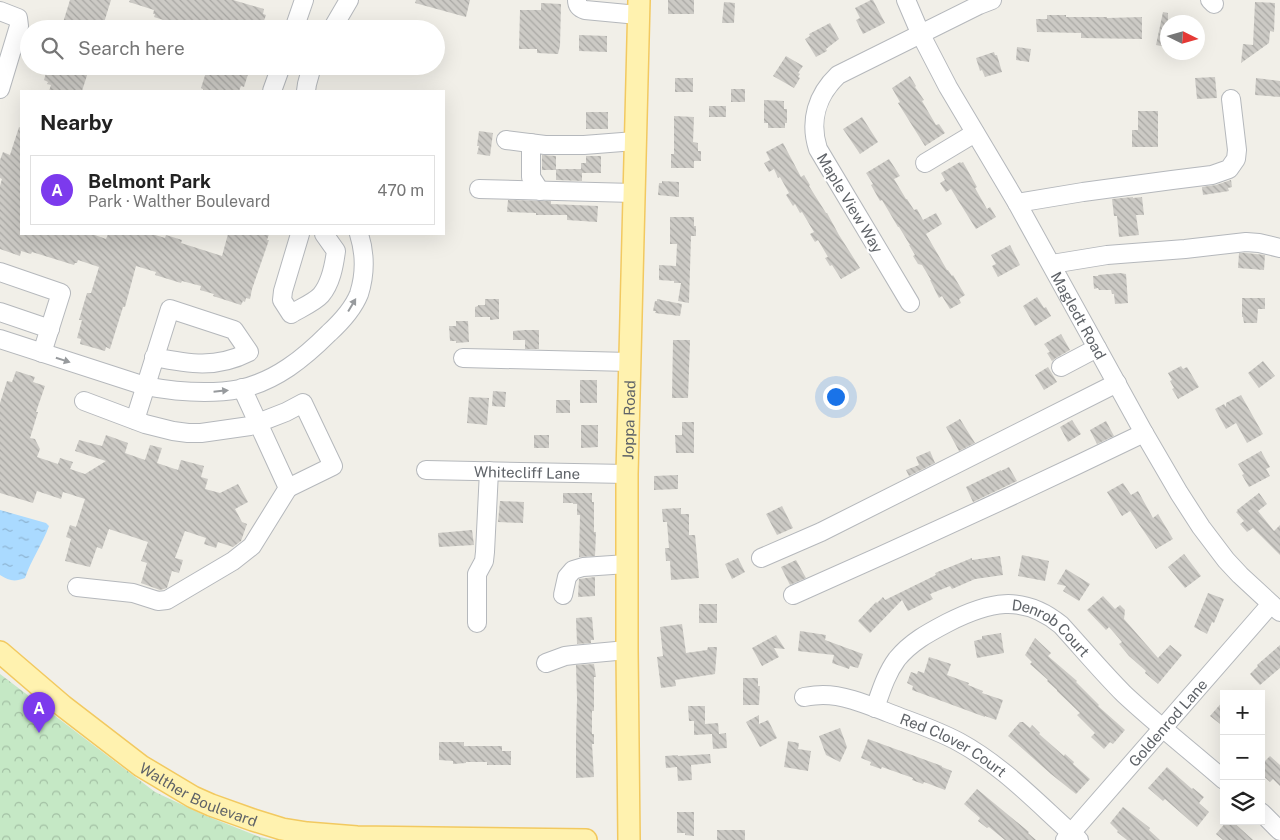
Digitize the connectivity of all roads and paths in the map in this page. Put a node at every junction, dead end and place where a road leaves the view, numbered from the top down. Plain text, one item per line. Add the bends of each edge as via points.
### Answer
1 (304, 0) edge
2 (349, 0) edge
3 (577, 0) edge
4 (906, 0) edge
5 (992, 0) edge
6 (638, 7) edge
7 (0, 11) edge
8 (297, 20) edge
9 (337, 20) edge
10 (921, 35) junction
11 (278, 75) edge
12 (310, 75) edge
13 (0, 89) edge
14 (272, 90) edge
15 (306, 90) edge
16 (1231, 99) dead end
17 (975, 133) junction
18 (506, 140) dead end
19 (635, 141) junction
20 (531, 143) junction
21 (926, 163) dead end
22 (480, 189) dead end
23 (540, 191) junction
24 (634, 193) junction
25 (1017, 202) junction
26 (300, 235) edge
27 (325, 235) edge
28 (360, 235) edge
29 (1280, 248) edge
30 (1052, 264) junction
31 (0, 272) edge
32 (910, 303) dead end
33 (0, 312) edge
34 (50, 329) junction
35 (0, 340) edge
36 (1097, 348) junction
37 (42, 353) junction
38 (154, 357) junction
39 (462, 358) dead end
40 (630, 362) junction
41 (1061, 368) dead end
42 (1117, 383) junction
43 (146, 386) junction
44 (242, 388) junction
45 (84, 401) dead end
46 (135, 420) junction
47 (258, 423) junction
48 (1144, 433) junction
49 (426, 470) dead end
50 (489, 471) junction
51 (627, 474) junction
52 (288, 488) junction
53 (761, 558) dead end
54 (627, 564) junction
55 (77, 587) dead end
56 (563, 595) dead end
57 (793, 595) dead end
58 (1275, 608) edge
59 (477, 623) dead end
60 (627, 650) junction
61 (0, 652) edge
62 (546, 663) dead end
63 (804, 697) dead end
64 (875, 708) junction
65 (1162, 728) junction
66 (1220, 777) edge
67 (1265, 816) edge
68 (1280, 831) edge
69 (1072, 838) edge
70 (586, 840) edge
71 (629, 840) edge

1 - 8 street
2 - 9 street
3 - 6 street via 580,9 585,10
4 - 10 street, Magledt Road
5 - 10 street, Maple View Way
6 - 19 main road, Joppa Road
7 - 13 street via 18,18 19,26
10 - 17 street, Magledt Road
10 - 32 street, Maple View Way via 831,82 818,103 814,127 818,149
11 - 14 street
12 - 15 street
16 - 25 street via 1238,150 1229,169 1212,175
17 - 21 street
17 - 25 street, Magledt Road
18 - 20 street
19 - 20 street via 584,145
19 - 24 main road, Joppa Road
20 - 23 street via 531,177
22 - 23 street
23 - 24 street
24 - 40 main road, Joppa Road
25 - 30 street, Magledt Road
26 - 27 street via 282,291 282,300 291,314 320,296 328,283 336,251
44 -> 28 street via 292,366 350,310 363,275
29 - 30 street via 1246,242 1107,254
30 - 36 street, Magledt Road
31 - 34 street via 61,293
33 - 34 street
34 - 37 street
35 - 37 street
36 - 41 street
36 - 42 street, Magledt Road
37 -> 43 street
38 - 38 street via 203,364 225,361 249,352 234,330 170,309
38 - 43 street
39 - 40 street
40 - 51 main road, Joppa Road
42 - 48 street, Magledt Road
42 - 53 street via 821,532
43 -> 44 street via 193,393
43 - 46 street
44 - 47 street
45 - 46 street
46 - 47 street via 188,433
47 - 52 street
47 - 52 street via 303,403 333,466
48 - 57 street
48 - 58 street, Magledt Road via 1210,539 1230,565
49 - 50 street, Whitecliff Lane
50 - 51 street, Whitecliff Lane
50 - 59 street via 484,561 477,574
51 - 54 main road, Joppa Road
52 - 55 street via 252,546 167,600
54 - 56 street via 574,570 567,577
54 - 60 main road, Joppa Road
58 - 65 street, Goldenrod Lane
60 - 62 street via 582,653
60 - 71 main road, Joppa Road
61 - 70 main road, Walther Boulevard via 141,766 193,797 252,820 282,829 340,836
63 - 64 street, Red Clover Court via 835,696
64 - 65 street, Denrob Court via 890,669 924,635 967,613 1002,604 1026,606 1061,625 1123,692
64 - 69 street, Red Clover Court via 947,736 978,754 1010,777
65 - 66 street, Denrob Court
65 - 69 street, Goldenrod Lane
67 - 68 street

